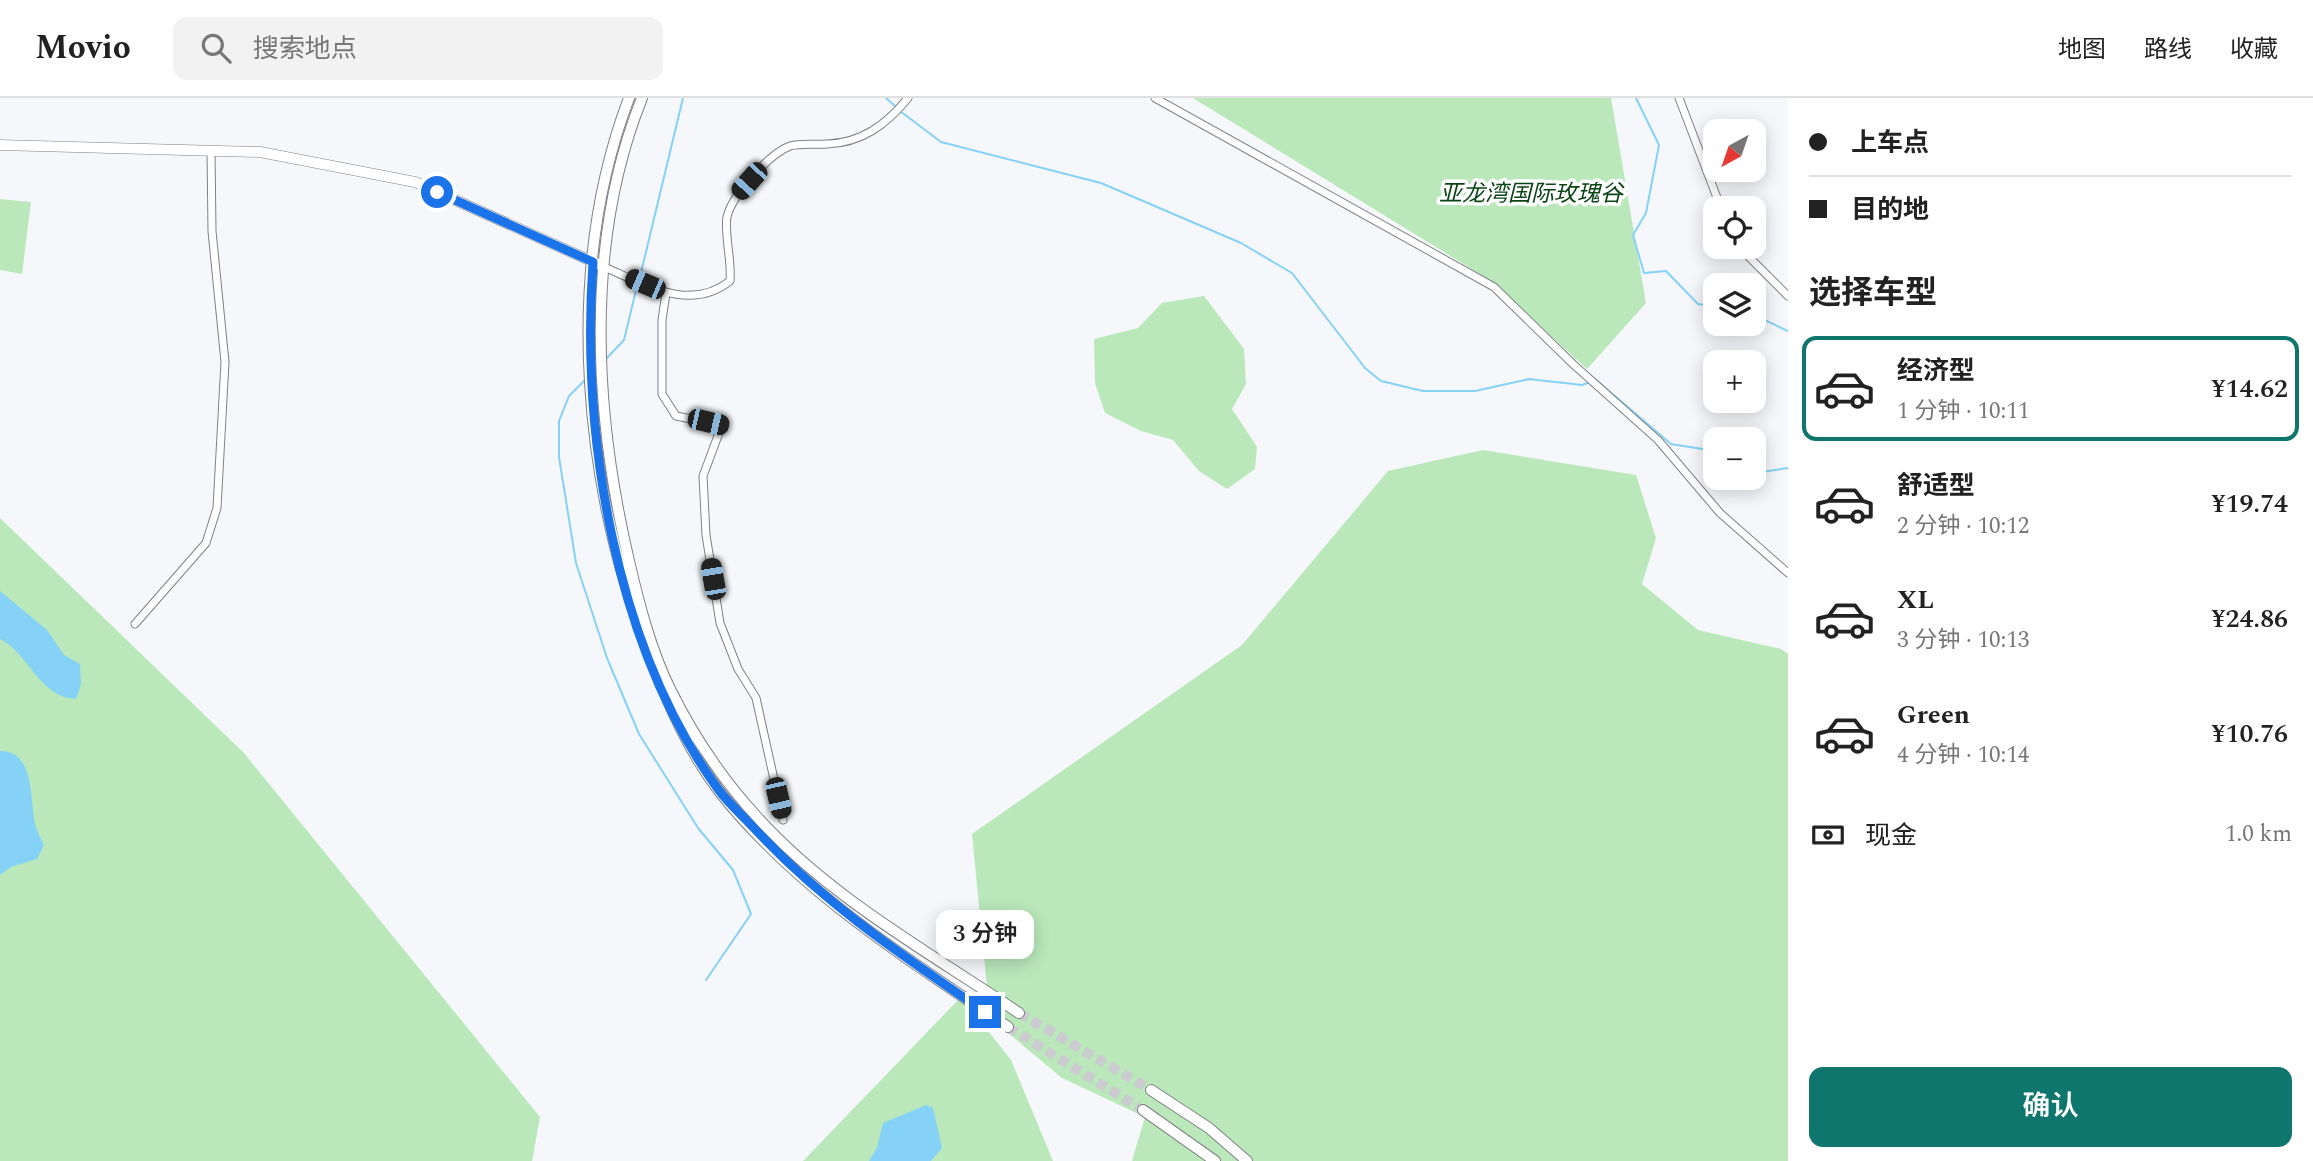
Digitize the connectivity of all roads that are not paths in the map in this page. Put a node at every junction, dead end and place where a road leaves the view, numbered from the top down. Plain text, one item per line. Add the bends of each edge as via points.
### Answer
1 (629, 98) edge
2 (642, 98) edge
3 (1155, 98) edge
4 (1679, 98) edge
5 (905, 101) edge
6 (0, 145) edge
7 (211, 151) junction
8 (1716, 196) edge
9 (1751, 259) edge
10 (598, 264) junction
11 (666, 293) junction
12 (1788, 296) edge
13 (607, 486) junction
14 (615, 527) junction
15 (1788, 573) edge
16 (135, 624) dead end
17 (783, 820) dead end
18 (1019, 1013) tunnel mouth
19 (1008, 1027) tunnel mouth
20 (1151, 1090) tunnel mouth
21 (1143, 1110) tunnel mouth
22 (1215, 1161) edge
23 (1247, 1161) edge

1 - 10 main road via 596,232
2 - 13 main road via 614,191 602,277
3 - 15 street via 1494,287 1658,440 1720,513
4 - 8 street
5 - 11 street via 878,130 835,144 790,146 760,170 738,193 727,219 730,281 718,291 700,296
6 - 7 street
7 - 10 street via 260,152 415,182
7 - 16 street via 212,231 225,362 217,508 206,543
9 - 12 street
10 - 11 street
10 - 13 main road via 589,324
11 - 17 street via 662,394 676,416 722,425 703,476 706,535 720,623 738,669 756,698
13 - 14 main road
14 - 18 main road via 670,689 713,766 813,873
14 - 19 main road via 636,619 672,714 718,790 779,856 853,921
20 - 23 main road via 1209,1128
21 - 22 main road

